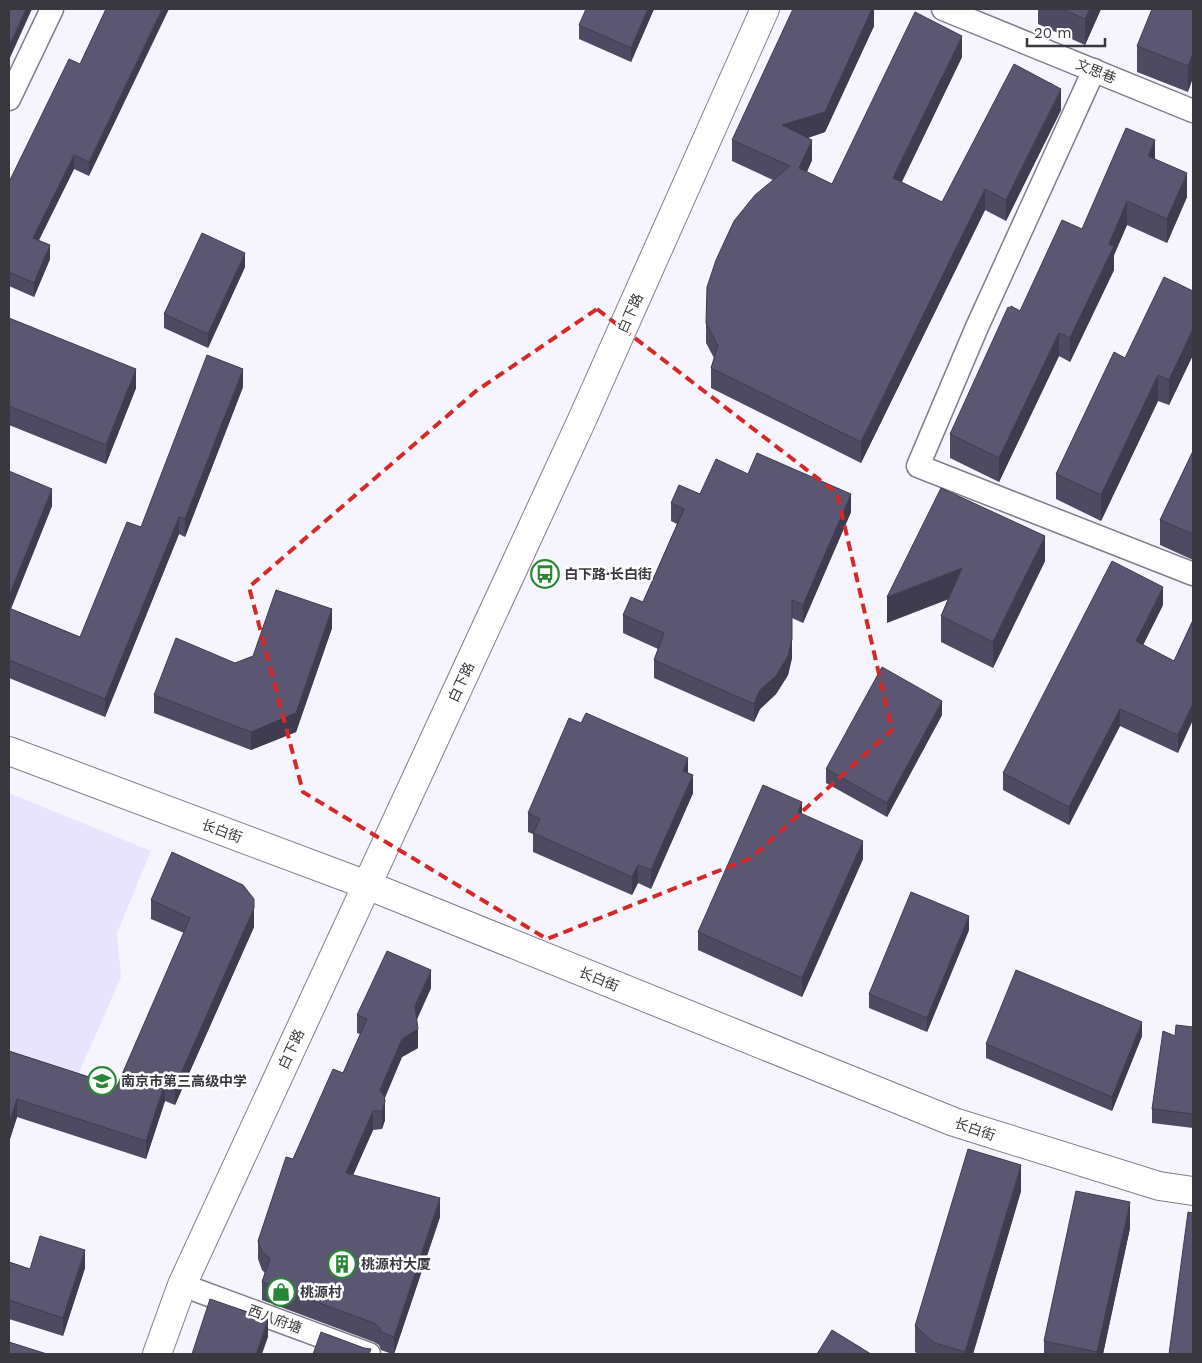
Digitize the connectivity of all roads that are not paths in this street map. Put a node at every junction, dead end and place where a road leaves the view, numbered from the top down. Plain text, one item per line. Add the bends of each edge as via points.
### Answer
1 (52, 9) edge
2 (765, 9) edge
3 (943, 9) edge
4 (1094, 70) junction
5 (9, 99) edge
6 (1193, 111) edge
7 (1193, 574) edge
8 (9, 752) edge
9 (367, 885) junction
10 (1193, 1191) edge
11 (182, 1285) junction
12 (157, 1354) edge
13 (369, 1354) edge

1 - 5 street
2 - 9 main road, 白下路 via 581,422
3 - 4 street, 文思巷
4 - 6 street, 文思巷
4 - 7 street via 977,327 918,466
8 - 9 main road, 长白街
9 - 10 main road, 长白街 via 954,1122 1159,1186
9 - 11 main road, 白下路
11 - 12 main road, 白下路
11 - 13 street, 西八府塘

